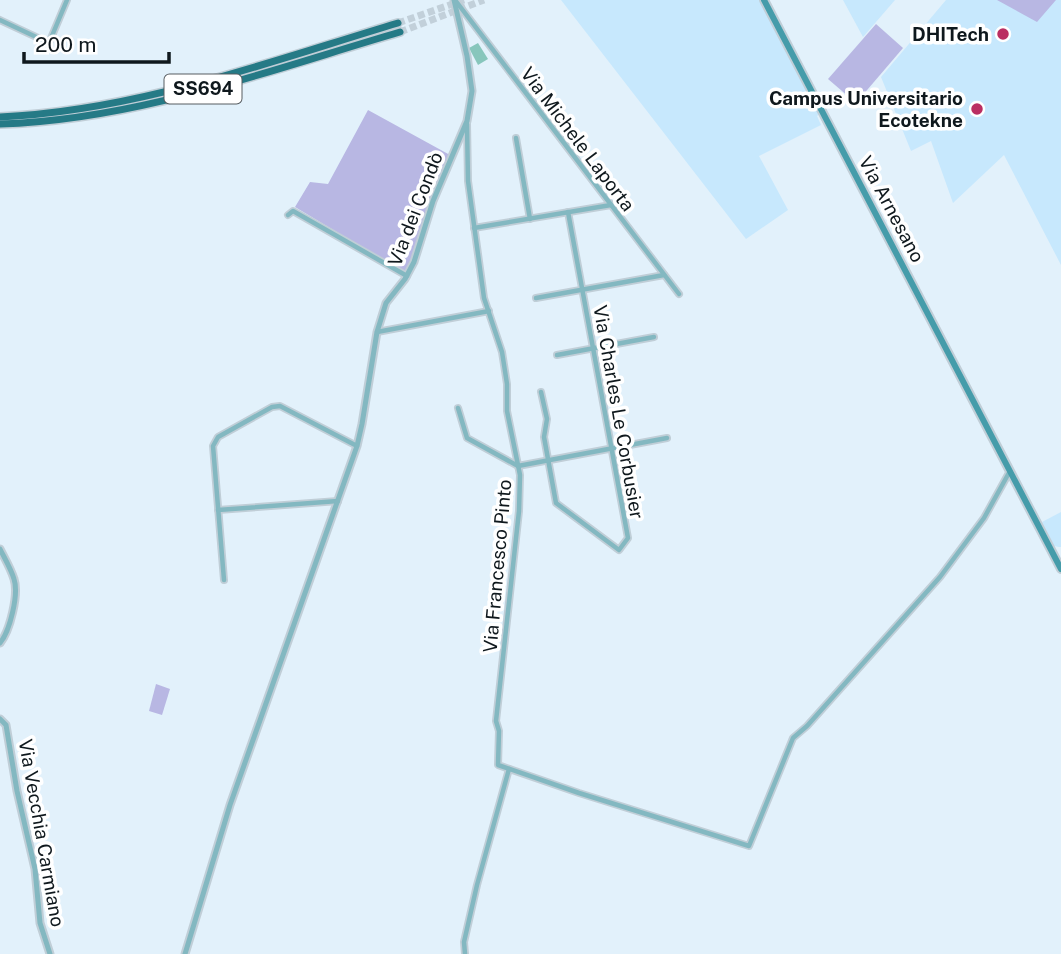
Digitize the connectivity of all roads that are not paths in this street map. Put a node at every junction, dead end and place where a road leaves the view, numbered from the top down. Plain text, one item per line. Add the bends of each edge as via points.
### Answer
1 (455, 0) edge
2 (764, 0) edge
3 (65, 1) edge
4 (0, 20) edge
5 (0, 117) edge
6 (467, 121) junction
7 (0, 124) edge
8 (516, 138) dead end
9 (611, 205) junction
10 (568, 212) junction
11 (288, 215) dead end
12 (530, 219) junction
13 (474, 228) junction
14 (664, 275) junction
15 (407, 276) junction
16 (582, 290) junction
17 (679, 294) dead end
18 (536, 298) dead end
19 (489, 310) junction
20 (377, 332) junction
21 (654, 337) dead end
22 (593, 349) junction
23 (557, 355) dead end
24 (541, 392) dead end
25 (458, 408) dead end
26 (667, 438) dead end
27 (356, 446) junction
28 (612, 449) junction
29 (548, 460) junction
30 (518, 466) junction
31 (1011, 470) junction
32 (338, 501) junction
33 (218, 510) junction
34 (0, 549) edge
35 (1061, 569) edge
36 (224, 580) dead end
37 (0, 643) edge
38 (0, 719) edge
39 (509, 769) junction
40 (50, 954) edge
41 (186, 954) edge
42 (465, 954) edge

1 - 6 street, Via dei Condò via 471,92
1 - 9 street, Via Michele Laporta
2 - 31 main road, Via Arnesano
3 - 4 street via 49,43
5 - 7 highway, SS694 via 150,97 399,27 127,109
6 - 13 street, Via Francesco Pinto
6 - 15 street, Via dei Condò
8 - 12 street
9 - 10 street
9 - 14 street, Via Michele Laporta
10 - 12 street
10 - 16 street, Via Charles Le Corbusier
11 - 15 street via 293,211
12 - 13 street
13 - 19 street, Via Francesco Pinto
14 - 16 street
14 - 17 street, Via Michele Laporta
15 - 20 street, Via dei Condò via 386,303
16 - 18 street
16 - 22 street, Via Charles Le Corbusier
19 - 20 street
19 - 30 street, Via Francesco Pinto via 502,352
20 - 27 street, Via dei Condò
21 - 22 street
22 - 23 street
22 - 28 street, Via Charles Le Corbusier
24 - 29 street, Via Charles Le Corbusier
25 - 30 street via 467,438
26 - 28 street
27 - 32 street, Via dei Condò
27 - 33 street via 280,406 272,407 215,441
28 - 29 street
28 - 29 street, Via Charles Le Corbusier via 628,538 619,550 556,503
29 - 30 street
30 - 39 street, Via Francesco Pinto via 519,511 496,721 498,765
31 - 35 main road, Via Arnesano
31 - 39 street via 984,518 940,578 793,738 750,846
32 - 33 street
32 - 41 street, Via dei Condò via 230,805
33 - 36 street
34 - 37 street via 16,590 9,629
38 - 40 street, Via Vecchia Carmiano via 6,725 35,869 40,923
39 - 42 street via 464,942

